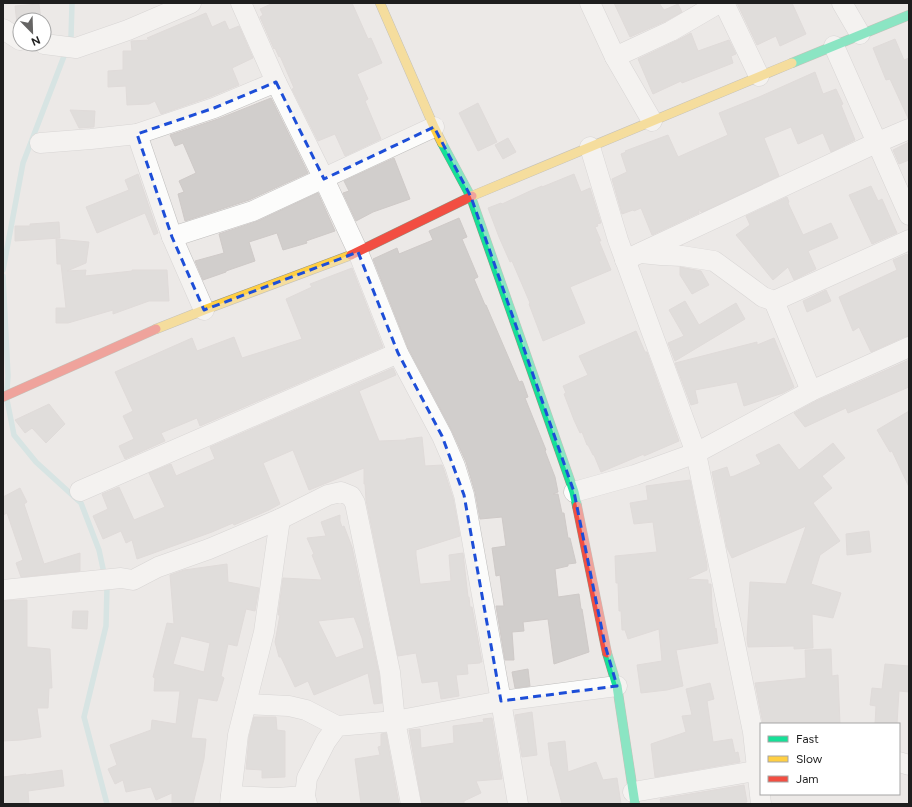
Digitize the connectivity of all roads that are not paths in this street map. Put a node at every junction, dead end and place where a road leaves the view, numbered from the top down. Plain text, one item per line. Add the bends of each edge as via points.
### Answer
1 (191, 3) edge
2 (241, 3) edge
3 (380, 3) edge
4 (590, 3) edge
5 (719, 3) edge
6 (724, 3) edge
7 (842, 3) edge
8 (909, 15) edge
9 (3, 30) edge
10 (860, 34) junction
11 (12, 35) edge
12 (52, 45) edge
13 (834, 46) junction
14 (615, 57) junction
15 (759, 76) junction
16 (276, 82) junction
17 (652, 121) junction
18 (434, 127) junction
19 (909, 129) edge
20 (137, 134) junction
21 (40, 142) dead end
22 (876, 143) junction
23 (590, 147) junction
24 (324, 179) junction
25 (471, 197) junction
26 (909, 215) edge
27 (172, 237) junction
28 (909, 240) edge
29 (358, 252) junction
30 (633, 256) junction
31 (774, 301) junction
32 (204, 310) junction
33 (909, 347) edge
34 (398, 353) junction
35 (811, 391) junction
36 (3, 397) edge
37 (696, 454) junction
38 (80, 491) dead end
39 (574, 492) junction
40 (280, 519) junction
41 (3, 590) edge
42 (617, 686) junction
43 (501, 701) junction
44 (246, 704) junction
45 (395, 721) junction
46 (337, 726) junction
47 (759, 771) edge
48 (760, 788) edge
49 (634, 798) edge
50 (231, 800) edge
51 (306, 800) edge
52 (411, 804) edge
53 (518, 804) edge

1 - 12 street via 128,30 76,48
2 - 16 street
3 - 18 street
4 - 14 street
5 - 14 street via 671,31
6 - 15 street
7 - 10 street
8 - 10 street
9 - 11 street
10 - 13 street
13 - 15 street
13 - 22 street
14 - 17 street
15 - 17 street
16 - 20 street via 214,108
16 - 24 street
17 - 23 street
18 - 24 street
18 - 25 street
19 - 22 street
20 - 21 street
20 - 27 street
22 - 26 street
22 - 30 street
23 - 25 street
23 - 30 street via 618,240
24 - 27 street via 253,211
24 - 29 street
25 - 29 street
25 - 39 street
27 - 32 street
28 - 31 street
29 - 32 street
29 - 34 street
30 - 31 street via 682,256 714,261 763,297
30 - 37 street
31 - 35 street
32 - 36 street
33 - 35 street
34 - 38 street
34 - 43 street via 442,436 464,495
35 - 37 street
37 - 39 street
37 - 47 street
39 - 42 street via 605,645
40 - 41 street via 210,549 158,567 133,580 121,578
40 - 44 street via 264,632
40 - 45 street via 328,495 341,492 351,496 355,503 390,672
42 - 43 street
42 - 49 street
43 - 45 street
43 - 53 street
44 - 46 street via 289,706 306,710
44 - 50 street via 238,735
45 - 46 street
45 - 52 street
46 - 51 street via 326,741 307,778
47 - 48 street
47 - 49 street
50 - 51 street

